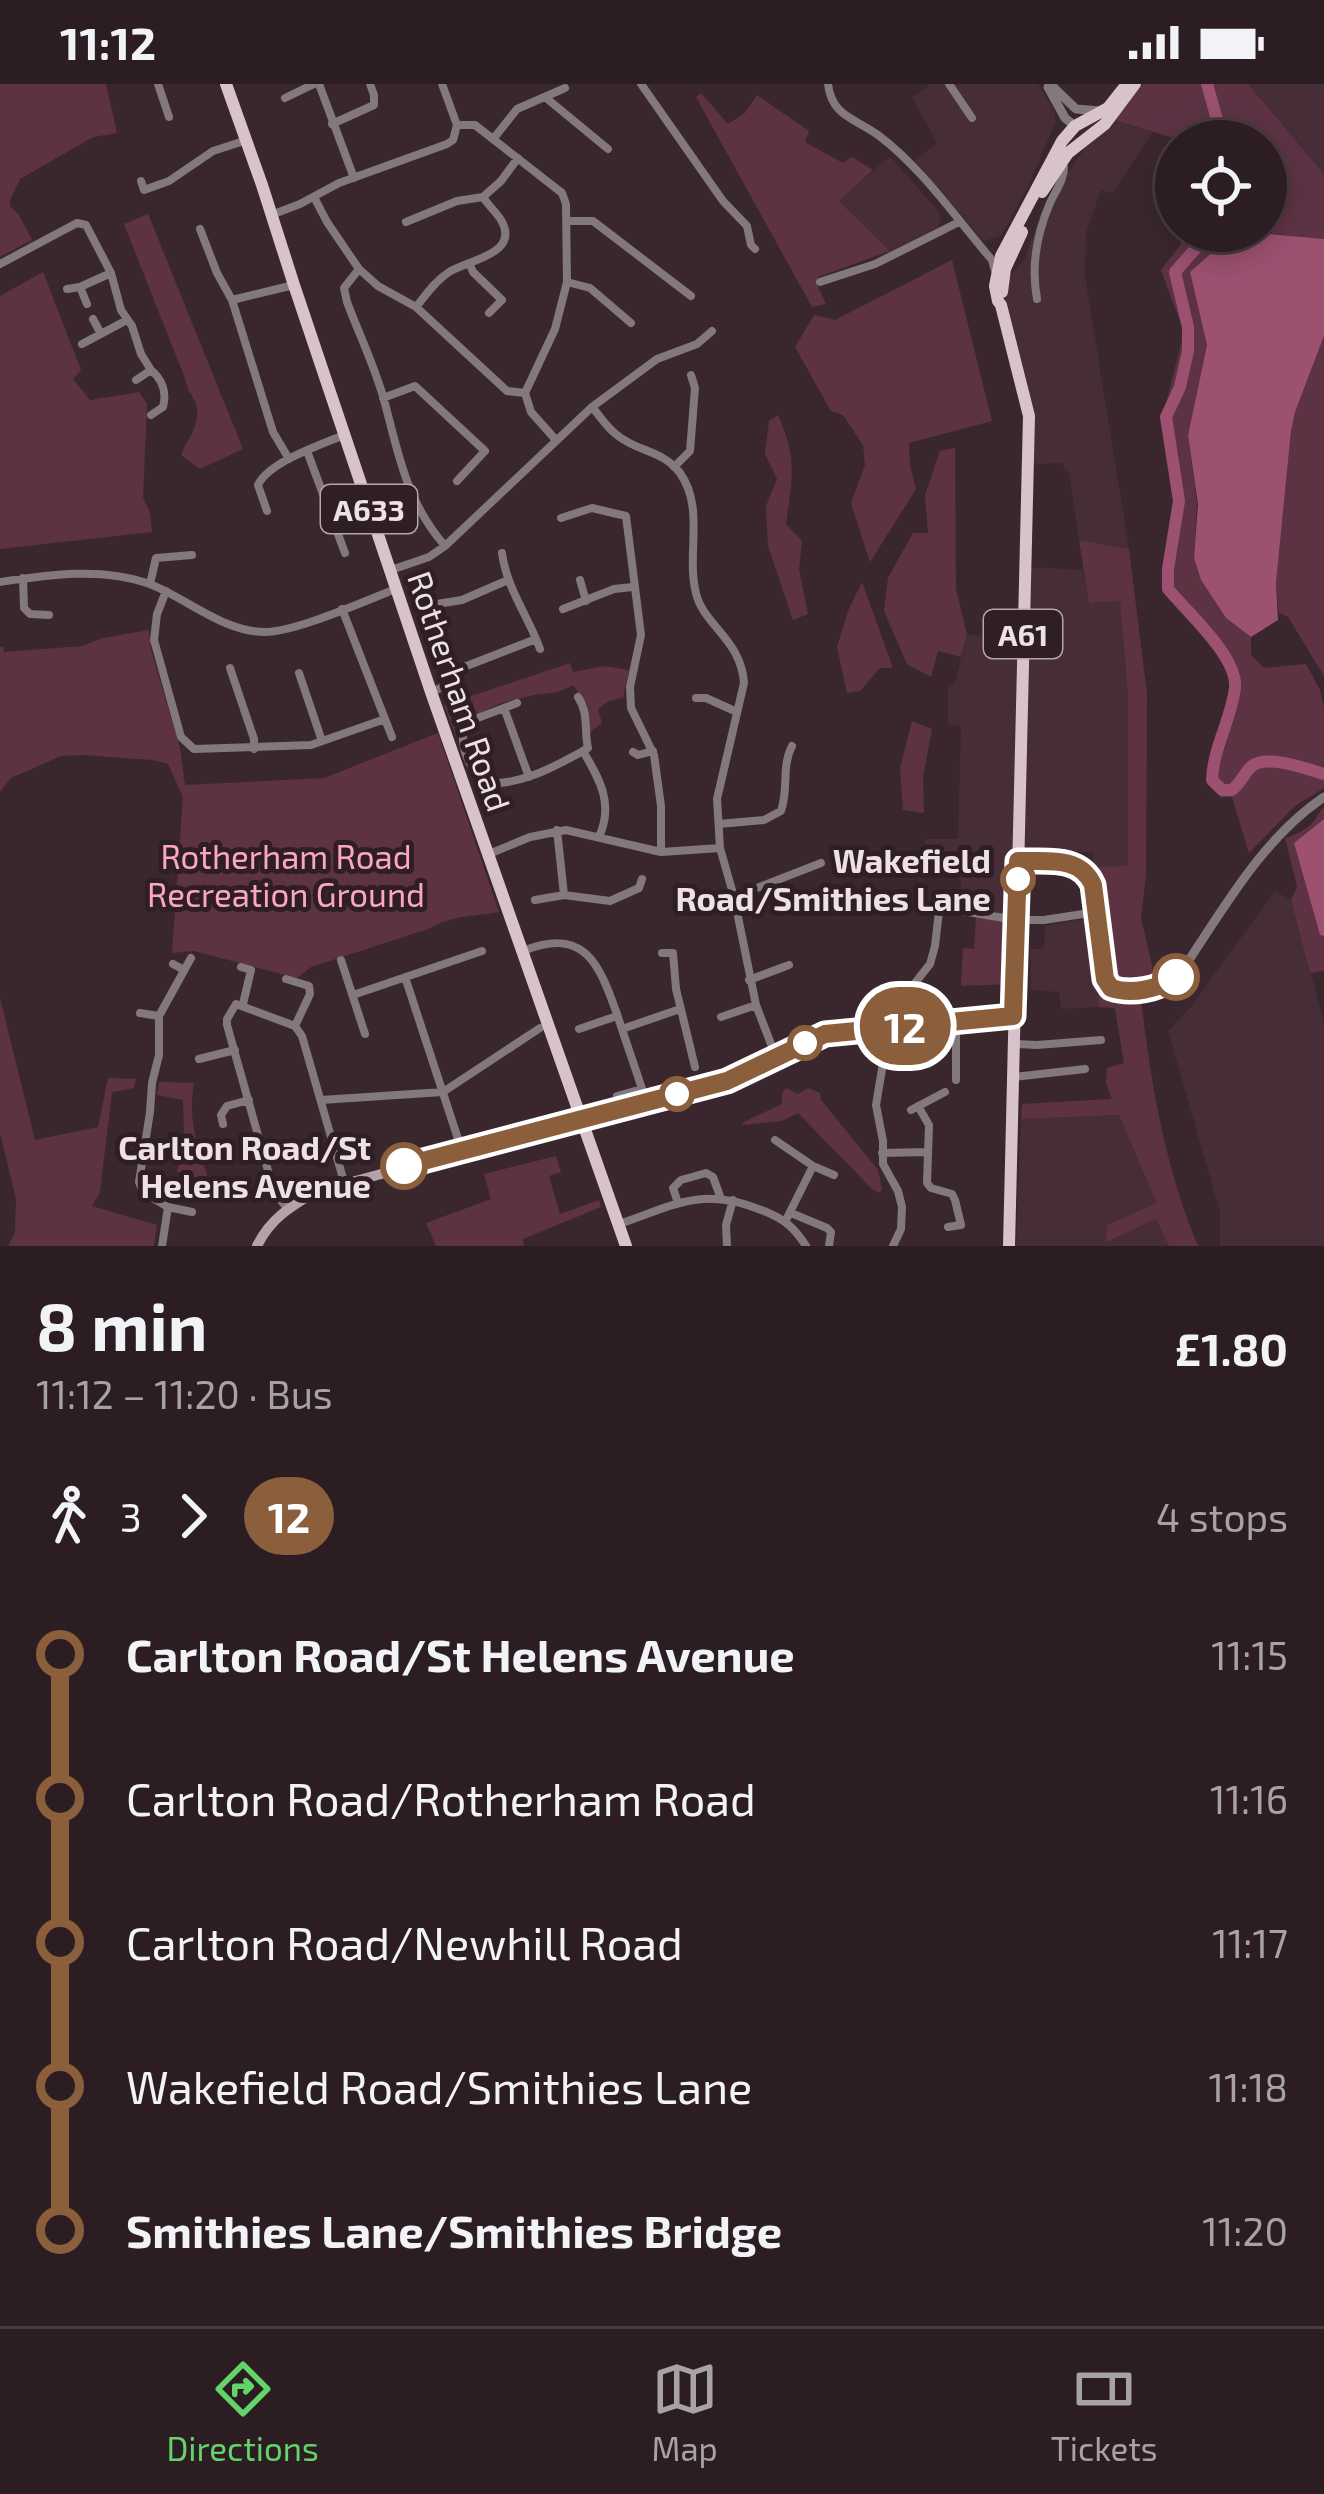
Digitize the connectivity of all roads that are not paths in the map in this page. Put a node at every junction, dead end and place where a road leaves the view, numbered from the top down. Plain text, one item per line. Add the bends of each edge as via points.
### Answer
1 (158, 84) edge
2 (226, 84) edge
3 (316, 84) edge
4 (370, 84) edge
5 (442, 84) edge
6 (641, 84) edge
7 (828, 84) edge
8 (949, 84) edge
9 (1048, 84) edge
10 (1131, 84) edge
11 (565, 88) dead end
12 (545, 97) junction
13 (285, 98) dead end
14 (1068, 104) junction
15 (1108, 112) junction
16 (169, 117) dead end
17 (972, 118) dead end
18 (332, 124) junction
19 (1073, 124) junction
20 (457, 125) junction
21 (494, 138) junction
22 (247, 140) junction
23 (608, 148) dead end
24 (518, 158) junction
25 (1059, 159) junction
26 (354, 178) junction
27 (141, 181) dead end
28 (314, 196) junction
29 (483, 197) junction
30 (272, 214) junction
31 (568, 221) junction
32 (406, 222) dead end
33 (959, 222) junction
34 (200, 229) dead end
35 (977, 243) junction
36 (1006, 246) junction
37 (755, 249) dead end
38 (469, 262) junction
39 (0, 263) edge
40 (359, 269) junction
41 (111, 273) junction
42 (996, 274) junction
43 (567, 281) junction
44 (820, 282) dead end
45 (294, 285) junction
46 (80, 287) junction
47 (67, 289) dead end
48 (692, 296) dead end
49 (1037, 299) dead end
50 (232, 300) junction
51 (87, 304) dead end
52 (1001, 304) junction
53 (416, 307) junction
54 (489, 313) dead end
55 (93, 319) dead end
56 (127, 320) junction
57 (632, 323) dead end
58 (708, 332) dead end
59 (101, 334) junction
60 (82, 344) dead end
61 (151, 370) junction
62 (690, 379) dead end
63 (136, 380) dead end
64 (525, 393) junction
65 (383, 398) junction
66 (592, 407) junction
67 (151, 415) dead end
68 (344, 435) junction
69 (555, 439) junction
70 (307, 451) junction
71 (289, 459) junction
72 (674, 467) junction
73 (458, 481) dead end
74 (267, 512) dead end
75 (561, 518) dead end
76 (445, 546) junction
77 (345, 553) dead end
78 (502, 553) dead end
79 (192, 555) dead end
80 (390, 571) junction
81 (23, 578) junction
82 (508, 580) junction
83 (580, 580) dead end
84 (0, 582) edge
85 (150, 584) junction
86 (633, 587) junction
87 (396, 589) junction
88 (166, 591) junction
89 (586, 602) junction
90 (424, 606) dead end
91 (342, 608) junction
92 (563, 609) dead end
93 (49, 615) dead end
94 (235, 673) dead end
95 (299, 674) dead end
96 (431, 692) junction
97 (578, 697) dead end
98 (696, 698) dead end
99 (517, 703) dead end
100 (504, 708) junction
101 (737, 712) junction
102 (385, 719) junction
103 (392, 737) dead end
104 (322, 741) junction
105 (792, 746) dead end
106 (254, 748) junction
107 (653, 751) junction
108 (583, 752) junction
109 (633, 752) dead end
110 (529, 777) junction
111 (1324, 797) edge
112 (719, 824) junction
113 (556, 830) junction
114 (599, 837) junction
115 (720, 848) junction
116 (661, 852) junction
117 (489, 854) junction
118 (1018, 861) junction
119 (821, 863) dead end
120 (563, 895) junction
121 (651, 896) dead end
122 (734, 897) junction
123 (535, 900) dead end
124 (1096, 912) junction
125 (1020, 920) junction
126 (482, 951) dead end
127 (523, 951) junction
128 (662, 953) dead end
129 (190, 958) dead end
130 (341, 960) dead end
131 (173, 964) dead end
132 (789, 965) dead end
133 (241, 967) dead end
134 (184, 970) junction
135 (405, 977) junction
136 (286, 979) dead end
137 (749, 980) junction
138 (352, 995) junction
139 (243, 1004) junction
140 (755, 1005) junction
141 (680, 1009) junction
142 (140, 1012) dead end
143 (159, 1016) junction
144 (617, 1016) junction
145 (1013, 1016) junction
146 (721, 1017) dead end
147 (956, 1021) junction
148 (295, 1026) junction
149 (539, 1028) dead end
150 (883, 1028) junction
151 (579, 1029) dead end
152 (622, 1029) junction
153 (365, 1034) dead end
154 (1101, 1040) dead end
155 (1013, 1043) junction
156 (235, 1050) junction
157 (776, 1058) junction
158 (199, 1059) dead end
159 (695, 1067) dead end
160 (1085, 1069) dead end
161 (1013, 1077) junction
162 (956, 1080) dead end
163 (443, 1092) junction
164 (945, 1092) dead end
165 (616, 1096) dead end
166 (249, 1100) junction
167 (320, 1100) junction
168 (583, 1120) junction
169 (223, 1124) dead end
170 (776, 1140) dead end
171 (462, 1151) junction
172 (927, 1152) junction
173 (882, 1153) junction
174 (813, 1166) junction
175 (834, 1175) dead end
176 (344, 1182) junction
177 (721, 1197) junction
178 (733, 1200) junction
179 (678, 1203) junction
180 (168, 1208) junction
181 (287, 1208) junction
182 (192, 1212) dead end
183 (788, 1216) junction
184 (619, 1224) junction
185 (948, 1227) dead end
186 (162, 1246) edge
187 (257, 1246) edge
188 (626, 1246) edge
189 (727, 1246) edge
190 (806, 1246) edge
191 (829, 1246) edge
192 (893, 1246) edge
193 (1009, 1246) edge

1 - 16 street
2 - 22 main road, Rotherham Road / A633
3 - 13 street
3 - 18 street
4 - 18 street via 374,105
5 - 20 street
6 - 37 street via 747,226
7 - 33 street via 836,108 907,159
8 - 17 street
9 - 14 street
9 - 19 street
10 - 15 main road, A61
11 - 12 street
12 - 21 street via 517,109
12 - 23 street
14 - 15 street
14 - 19 street
15 - 19 main road, A61
15 - 25 main road, A61
18 - 26 street
19 - 25 main road, A61
20 - 21 street via 475,124
20 - 26 street via 447,144
21 - 24 street
22 - 27 street via 169,181 144,190
22 - 30 main road, Rotherham Road / A633
24 - 29 street
24 - 31 street via 562,193
25 - 36 main road, A61
25 - 49 street via 1064,176 1035,253
25 - 52 main road, A61 via 1006,265
26 - 28 street
28 - 30 street
28 - 40 street
29 - 32 street
29 - 38 street via 503,223 502,245
30 - 45 main road, Rotherham Road / A633
31 - 43 street
31 - 48 street via 593,221
33 - 35 street
33 - 44 street
34 - 50 street
35 - 36 street
35 - 42 street
36 - 42 main road, A61
38 - 53 street
38 - 54 street via 502,300
39 - 41 street via 83,223
40 - 53 street
40 - 65 street via 344,287
41 - 46 street
41 - 56 street
42 - 52 main road, A61
43 - 57 street
43 - 64 street
45 - 50 street
45 - 68 main road, Rotherham Road / A633
46 - 47 street
46 - 51 street
50 - 71 street
52 - 118 main road, A61 via 1029,416
53 - 64 street via 507,392
55 - 59 street
56 - 59 street
56 - 61 street
58 - 66 street
59 - 60 street
61 - 63 street
61 - 67 street via 166,408
62 - 72 street via 690,451
64 - 69 street
65 - 73 street via 415,386 485,452
65 - 76 street via 423,520
66 - 69 street
66 - 72 street via 619,437
68 - 70 street
68 - 80 main road, Rotherham Road / A633
69 - 76 street
70 - 71 street
70 - 77 street
71 - 74 street via 259,481
72 - 101 street via 693,507 696,594 742,671
75 - 86 street via 592,508 626,516
76 - 80 street
78 - 82 street
79 - 85 street via 156,558
80 - 87 main road, Rotherham Road / A633
81 - 84 street
81 - 85 street via 102,574
81 - 93 street via 25,608
82 - 90 street
82 - 96 street via 538,644 464,667
83 - 89 street
85 - 88 street
86 - 89 street
86 - 107 street via 641,635 631,708
87 - 91 street
87 - 96 main road, Rotherham Road / A633
88 - 91 street via 259,632
88 - 106 street via 154,640 181,737 194,749
89 - 92 street
91 - 102 street
94 - 106 street
95 - 104 street
96 - 117 main road, Rotherham Road / A633
97 - 108 street via 586,717
98 - 101 street
99 - 100 street
100 - 110 street
100 - 110 street via 467,722 461,742 483,783
101 - 112 street via 718,789
102 - 103 street
102 - 104 street
104 - 106 street
105 - 112 street via 781,811
107 - 109 street
107 - 116 street
108 - 110 street
108 - 114 street via 606,802
111 - 124 street via 1262,856 1183,969 1160,986 1107,985
112 - 115 street
113 - 114 street
113 - 117 street
113 - 120 street
114 - 116 street
115 - 116 street
115 - 122 street
117 - 127 main road, Rotherham Road / A633
118 - 124 street via 1078,866 1093,885
118 - 125 main road, A61
119 - 122 street
120 - 121 street via 610,901 640,883
120 - 123 street
122 - 137 street
124 - 125 street
125 - 145 main road, A61
125 - 150 street via 939,911 930,964
126 - 135 street
127 - 144 street via 556,942 585,951
127 - 168 main road, Rotherham Road / A633
128 - 141 street via 673,953
129 - 134 street
130 - 138 street
131 - 134 street
132 - 137 street
133 - 139 street via 251,970
134 - 143 street
135 - 138 street
135 - 163 street
136 - 148 street via 309,986
137 - 140 street
138 - 153 street
139 - 148 street
139 - 156 street via 227,1019
140 - 146 street
140 - 157 street
141 - 152 street
141 - 159 street
142 - 143 street
143 - 180 street via 139,1185
144 - 151 street
144 - 152 street
145 - 147 main road
145 - 155 main road, A61
147 - 150 main road
147 - 162 street
148 - 167 street
149 - 163 street
150 - 157 main road via 825,1034
150 - 173 street via 876,1106
152 - 165 street via 642,1088
154 - 155 street
155 - 161 main road, A61
156 - 158 street
156 - 166 street
157 - 168 main road via 727,1081
160 - 161 street
161 - 193 main road, A61
163 - 167 street
163 - 171 street
164 - 172 street via 914,1108 929,1125
166 - 169 street via 227,1106
166 - 181 street via 274,1192
167 - 176 street
168 - 171 main road
168 - 184 main road, Rotherham Road / A633
170 - 174 street
171 - 176 main road
172 - 173 street
172 - 185 street via 927,1183 956,1200 961,1225
173 - 192 street via 902,1207
174 - 175 street
174 - 183 street
176 - 181 main road
177 - 178 street
177 - 179 street
177 - 179 street via 706,1173 676,1183
178 - 183 street
178 - 189 street
179 - 184 street
180 - 182 street
180 - 186 street
181 - 187 main road
183 - 190 street
183 - 191 street via 827,1228
184 - 188 main road, Rotherham Road / A633

